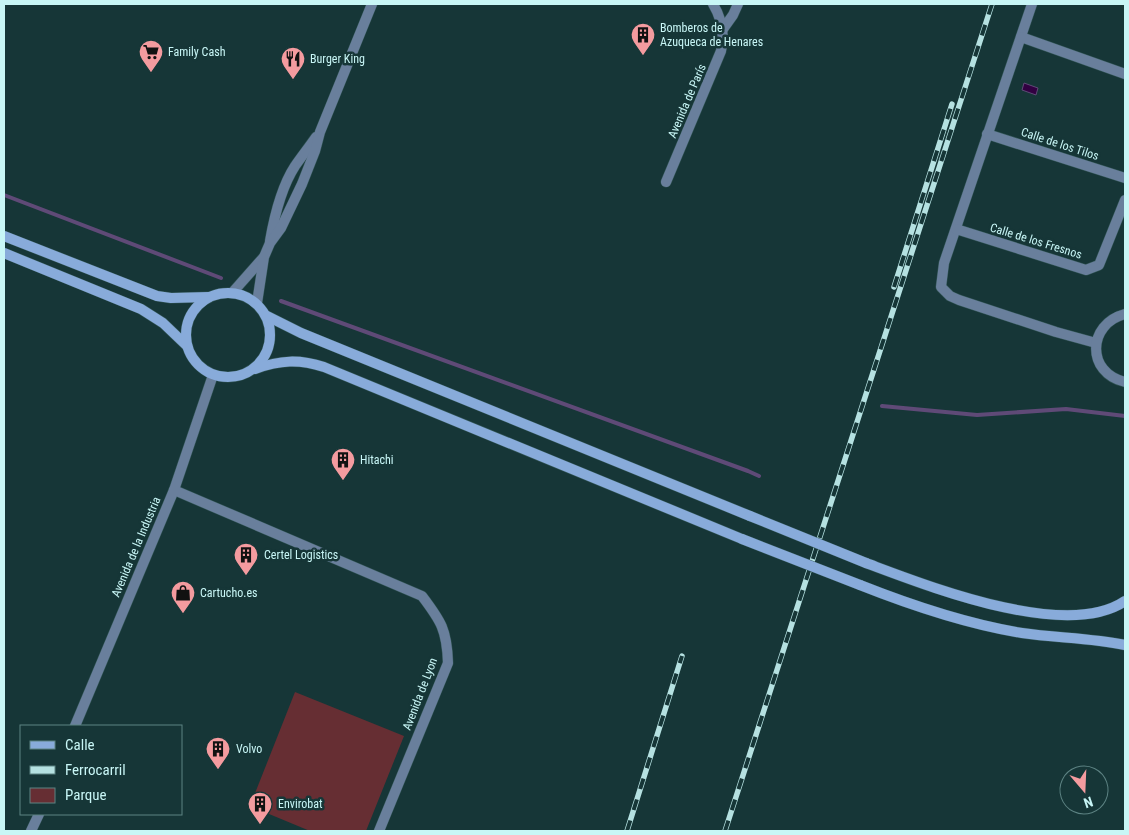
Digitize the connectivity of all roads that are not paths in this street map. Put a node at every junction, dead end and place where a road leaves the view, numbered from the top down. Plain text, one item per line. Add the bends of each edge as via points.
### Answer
1 (372, 4) edge
2 (713, 4) edge
3 (738, 4) edge
4 (1032, 4) edge
5 (723, 29) junction
6 (1021, 37) junction
7 (1125, 74) edge
8 (320, 132) junction
9 (987, 134) junction
10 (290, 178) junction
11 (1125, 178) edge
12 (666, 182) dead end
13 (1125, 200) edge
14 (281, 228) junction
15 (956, 229) junction
16 (4, 236) edge
17 (270, 243) junction
18 (4, 254) edge
19 (264, 257) junction
20 (232, 292) junction
21 (210, 297) junction
22 (257, 303) junction
23 (1125, 314) edge
24 (267, 316) junction
25 (1096, 343) junction
26 (186, 345) junction
27 (255, 369) junction
28 (213, 375) junction
29 (1125, 382) edge
30 (174, 490) junction
31 (1125, 601) edge
32 (1125, 645) edge
33 (75, 725) edge
34 (39, 815) edge
35 (32, 831) edge
36 (379, 831) edge

1 - 8 street
2 - 5 street, Avenida de París
3 - 5 street, Avenida de París
4 - 6 street
5 - 12 street, Avenida de París via 721,51
6 - 7 street
6 - 9 street
8 - 10 street via 294,167
8 - 14 street
9 - 11 street, Calle de los Tilos
9 - 15 street
10 - 14 street via 295,183 281,215
10 - 17 street via 274,217
13 - 15 street, Calle de los Fresnos via 1099,265 1086,270
14 - 17 street
15 - 25 street via 940,287 950,296
16 - 21 main road via 157,296
17 - 19 street
18 - 26 main road via 141,309
19 - 20 street
19 - 22 street
20 - 21 main road
20 - 22 main road
21 - 26 main road via 200,303 190,317
22 - 24 main road
23 - 25 street via 1106,324
24 - 27 main road via 270,344
24 - 31 main road, bridge via 301,333 866,563 965,598 1046,614 1088,615
25 - 29 street via 1100,365 1107,374
26 - 28 main road via 196,363
27 - 28 main road via 242,376 227,378
27 - 32 main road, bridge via 290,360 324,367 916,607 975,624 1040,636
28 - 30 street, Avenida de la Industria
30 - 33 street, Avenida de la Industria
30 - 36 street, Avenida de Lyon via 422,596 438,617 447,642 448,663
34 - 35 street

